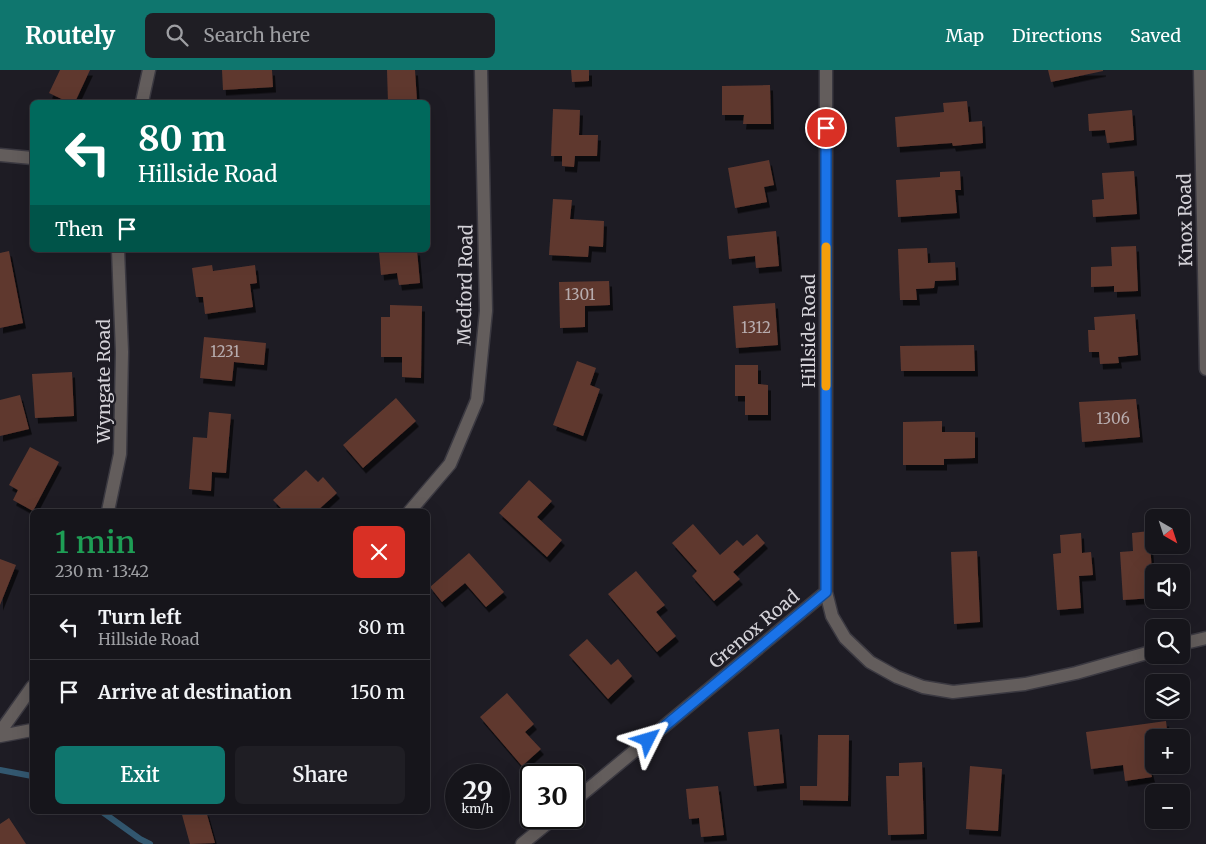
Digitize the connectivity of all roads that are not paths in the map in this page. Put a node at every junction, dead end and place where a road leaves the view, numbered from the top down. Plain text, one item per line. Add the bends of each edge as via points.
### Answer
1 (149, 70) edge
2 (480, 70) edge
3 (826, 70) edge
4 (1200, 70) edge
5 (142, 100) edge
6 (0, 155) edge
7 (30, 158) edge
8 (118, 252) edge
9 (1206, 369) edge
10 (108, 509) edge
11 (412, 509) edge
12 (826, 592) junction
13 (1206, 638) edge
14 (1190, 642) edge
15 (1145, 654) edge
16 (30, 690) edge
17 (30, 730) edge
18 (0, 734) edge
19 (585, 792) edge
20 (540, 829) edge
21 (522, 844) edge

1 - 5 street
2 - 11 street, Medford Road via 486,312 477,400 450,464
3 - 12 street, Hillside Road
4 - 9 street, Knox Road
6 - 7 street
8 - 10 street, Wyngate Road via 122,352 120,454
12 - 15 street, Grenox Road via 832,616 845,638 870,662 923,687 954,692 1033,682
12 - 19 street, Grenox Road
13 - 14 street
16 - 18 street
17 - 18 street
20 - 21 street

